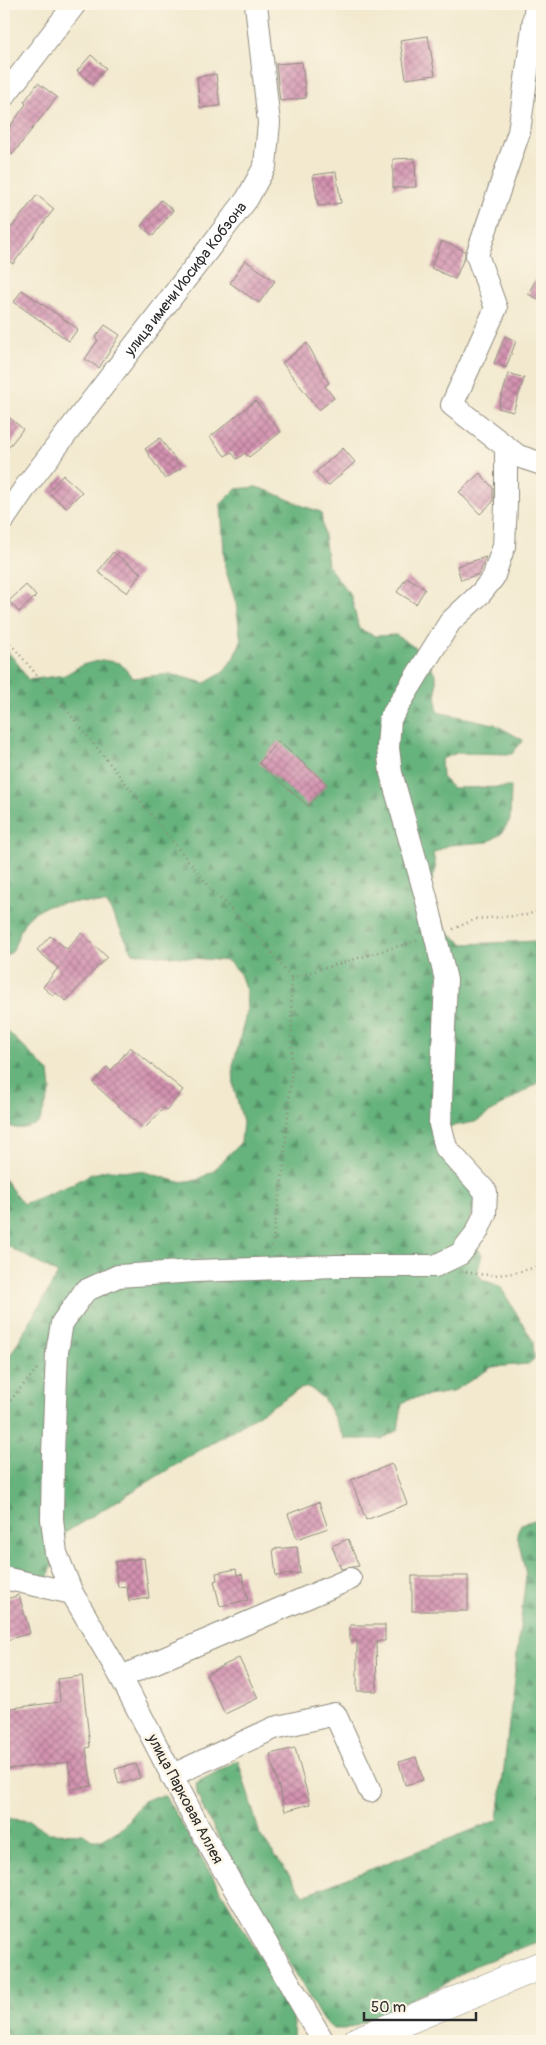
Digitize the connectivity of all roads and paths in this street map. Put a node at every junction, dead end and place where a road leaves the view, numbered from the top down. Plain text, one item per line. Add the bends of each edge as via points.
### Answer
1 (74, 4) edge
2 (256, 4) edge
3 (536, 4) edge
4 (4, 96) edge
5 (506, 446) junction
6 (542, 464) edge
7 (4, 519) edge
8 (4, 636) edge
9 (542, 910) edge
10 (436, 935) junction
11 (291, 978) junction
12 (436, 1266) junction
13 (542, 1266) edge
14 (268, 1268) junction
15 (59, 1342) junction
16 (4, 1408) edge
17 (4, 1578) edge
18 (350, 1579) dead end
19 (72, 1593) junction
20 (120, 1677) junction
21 (171, 1776) junction
22 (370, 1791) dead end
23 (542, 1965) edge
24 (322, 2041) edge
25 (357, 2041) edge

1 - 4 street
2 - 7 street, улица имени Иосифа Кобзона via 269,123 265,166 247,199
3 - 5 street via 519,132 476,255 496,308 452,405
5 - 6 street via 518,456
5 - 10 street via 504,546 493,578 481,594 450,622 390,719 388,748 391,773
8 - 11 path via 212,890 264,943
9 - 10 path via 526,915 476,919
10 - 11 path
10 - 12 street via 446,980 440,1124 446,1148 486,1192 485,1214 477,1232 460,1254
11 - 14 path via 291,1077 283,1174
12 - 13 path via 482,1275 514,1274
12 - 14 street, улица Парковая Аллея
14 - 15 street, улица Парковая Аллея via 118,1276 85,1292 62,1323
15 - 16 path
15 - 19 street, улица Парковая Аллея via 52,1519 56,1553
17 - 19 street
18 - 20 street
19 - 20 street, улица Парковая Аллея
20 - 21 street, улица Парковая Аллея
21 - 22 street via 274,1728 335,1714
21 - 24 street, улица Парковая Аллея
23 - 25 main road

